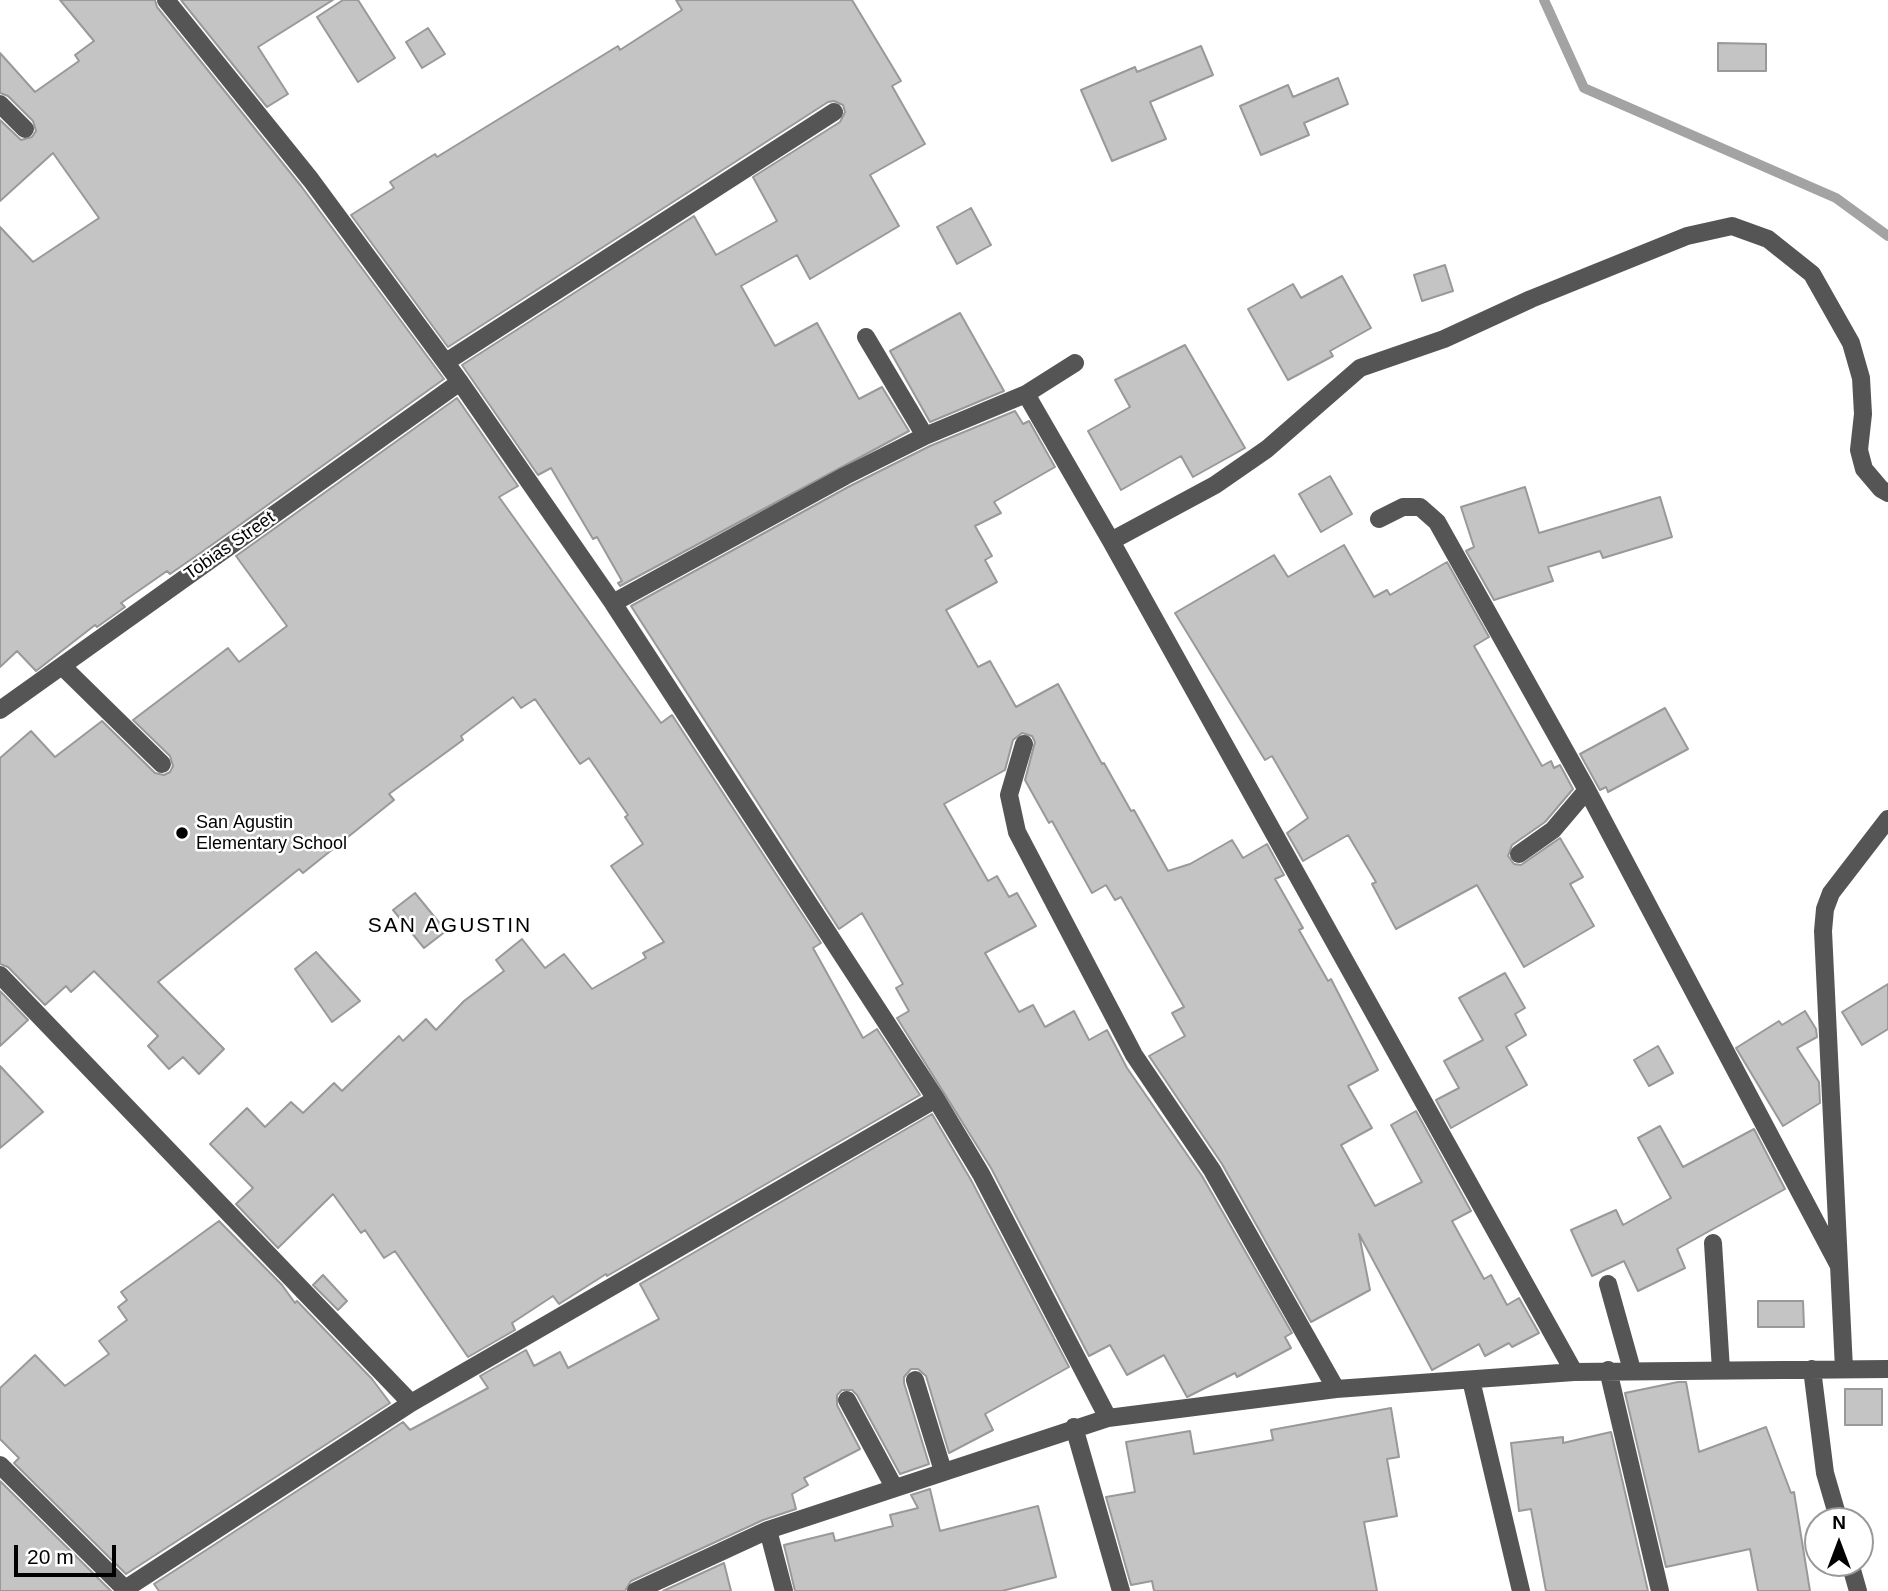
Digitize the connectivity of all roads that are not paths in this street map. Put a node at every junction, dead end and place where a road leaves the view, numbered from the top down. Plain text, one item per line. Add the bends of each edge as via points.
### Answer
1 (166, 0) edge
2 (0, 104) edge
3 (834, 112) dead end
4 (25, 129) dead end
5 (866, 337) dead end
6 (446, 362) junction
7 (1075, 363) dead end
8 (460, 382) junction
9 (1026, 394) junction
10 (925, 436) junction
11 (1888, 493) edge
12 (1379, 519) dead end
13 (1111, 541) junction
14 (613, 603) junction
15 (62, 666) junction
16 (0, 710) edge
17 (1024, 744) dead end
18 (162, 764) dead end
19 (1587, 790) junction
20 (1888, 818) edge
21 (1519, 854) dead end
22 (0, 975) edge
23 (936, 1099) junction
24 (1713, 1242) dead end
25 (1838, 1264) junction
26 (1608, 1284) dead end
27 (1888, 1368) edge
28 (1812, 1369) junction
29 (1844, 1369) junction
30 (1608, 1370) junction
31 (1632, 1370) junction
32 (1721, 1370) junction
33 (1574, 1372) junction
34 (915, 1380) dead end
35 (1471, 1380) junction
36 (1336, 1389) junction
37 (847, 1400) dead end
38 (411, 1403) junction
39 (1108, 1418) junction
40 (1074, 1427) junction
41 (0, 1465) edge
42 (943, 1471) junction
43 (894, 1487) junction
44 (1835, 1507) edge
45 (768, 1530) junction
46 (126, 1590) edge
47 (636, 1591) edge
48 (784, 1591) edge
49 (1121, 1591) edge
50 (1521, 1591) edge
51 (1660, 1591) edge

1 - 6 street via 312,180
2 - 4 street
3 - 6 street
5 - 10 street
6 - 8 street
7 - 9 street
8 - 14 street
8 - 15 street, Tobias Street
9 - 10 street
9 - 13 street
10 - 14 street
11 - 13 street via 1864,469 1859,450 1861,378 1851,343 1812,274 1768,239 1732,226 1688,236 1444,339 1360,368 1267,449 1215,485
12 - 19 street via 1404,507 1420,507 1437,522
13 - 33 street
14 - 23 street
15 - 16 street, Tobias Street
15 - 18 street
17 - 36 street via 1009,795 1023,844 1134,1055 1212,1170
19 - 21 street via 1553,830
19 - 25 street
20 - 25 street via 1831,893 1825,909
22 - 38 street
23 - 38 street
23 - 39 street via 981,1174
24 - 32 street
25 - 29 street
26 - 31 street
27 - 29 street
28 - 29 street
28 - 32 street
28 - 44 street via 1825,1473
30 - 31 street
30 - 33 street
30 - 51 street
31 - 32 street
33 - 35 street
34 - 42 street
35 - 36 street
35 - 50 street
36 - 39 street
37 - 43 street
38 - 46 street
39 - 40 street
40 - 42 street
40 - 49 street
41 - 46 street
42 - 43 street
43 - 45 street
45 - 47 street
45 - 48 street

